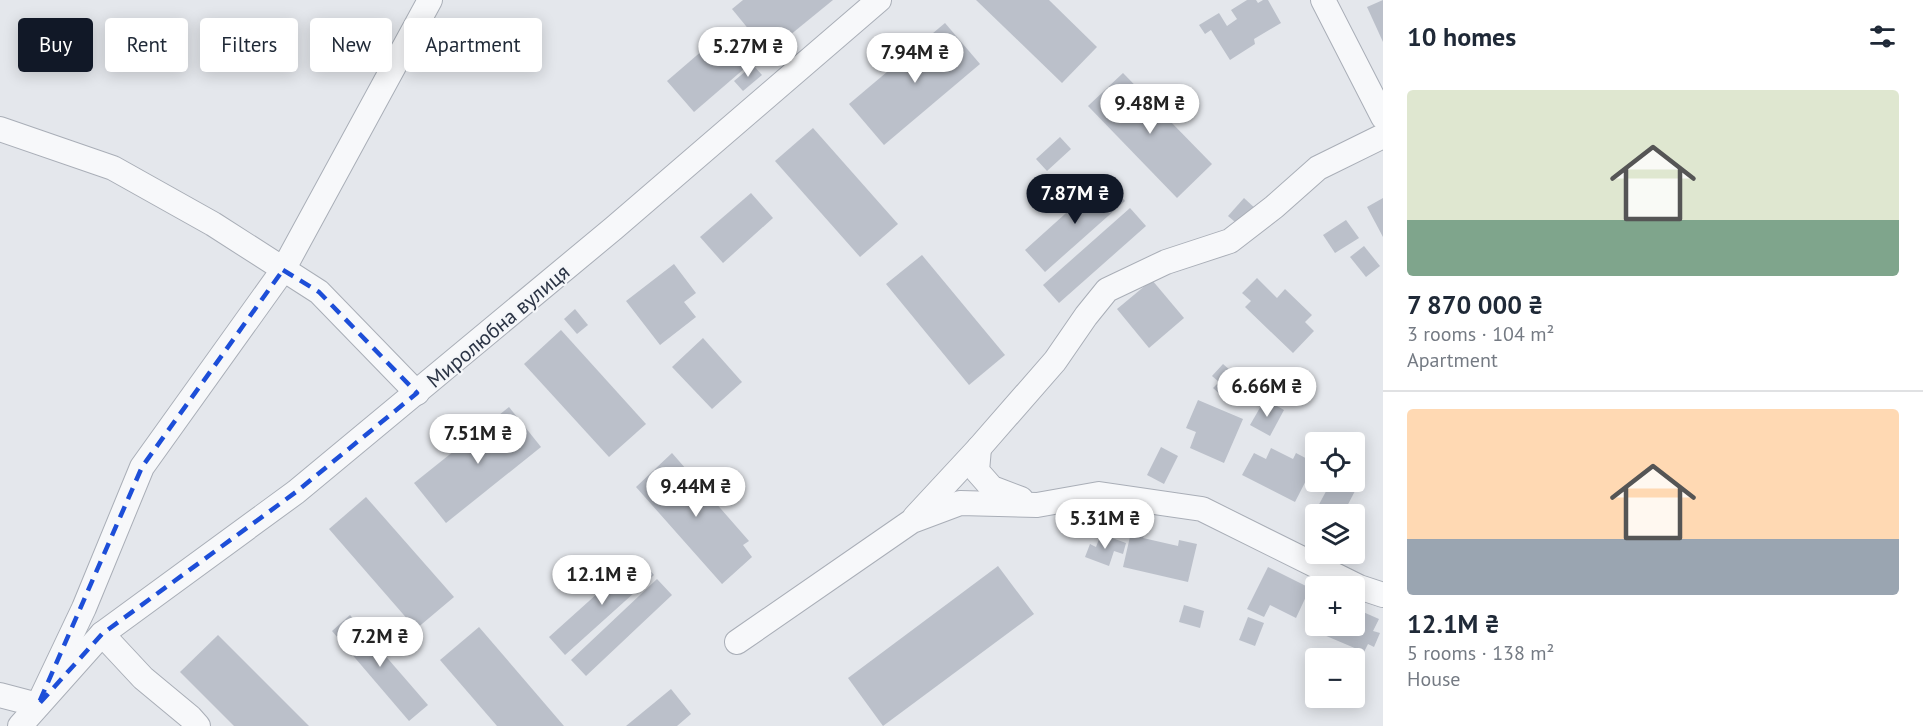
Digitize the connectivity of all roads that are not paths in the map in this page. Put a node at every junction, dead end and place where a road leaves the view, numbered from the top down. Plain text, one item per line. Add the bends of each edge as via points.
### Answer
1 (430, 0) edge
2 (879, 0) edge
3 (1323, 0) edge
4 (1383, 117) edge
5 (0, 129) edge
6 (1383, 136) edge
7 (283, 270) junction
8 (417, 393) junction
9 (979, 448) junction
10 (1037, 505) junction
11 (912, 520) junction
12 (1383, 595) edge
13 (102, 634) junction
14 (736, 642) dead end
15 (0, 695) edge
16 (38, 705) junction
17 (20, 726) edge
18 (198, 726) edge

1 - 7 street
2 - 8 street, Миролюбна вулиця
3 - 4 street
5 - 7 street via 113,168 213,224
6 - 9 street via 1318,168 1230,241 1166,262 1107,291 1055,361
7 - 8 street via 319,292
7 - 16 street via 142,466 84,608
8 - 13 street, Миролюбна вулиця via 296,492
9 - 10 street via 977,471 992,488
9 - 11 street
10 - 11 street via 960,503
10 - 12 street via 1099,494 1202,509 1359,587
11 - 14 street
13 - 16 street, Миролюбна вулиця
13 - 18 street via 143,678
15 - 16 street
16 - 17 street

